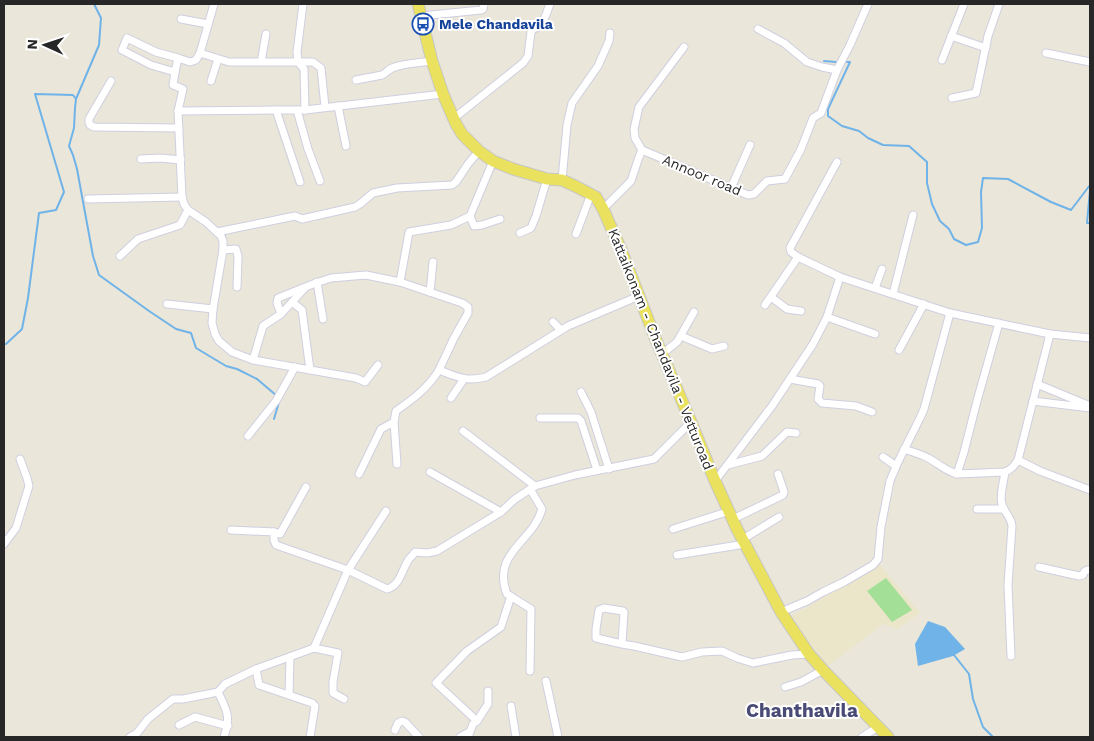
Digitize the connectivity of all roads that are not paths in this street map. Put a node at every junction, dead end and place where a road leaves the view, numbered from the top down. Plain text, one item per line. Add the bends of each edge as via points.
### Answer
1 (214, 4) edge
2 (303, 4) edge
3 (418, 4) edge
4 (484, 4) edge
5 (550, 4) edge
6 (868, 4) edge
7 (964, 4) edge
8 (999, 4) edge
9 (421, 16) junction
10 (181, 19) dead end
11 (208, 24) junction
12 (758, 29) dead end
13 (610, 33) dead end
14 (266, 34) dead end
15 (951, 36) junction
16 (684, 48) dead end
17 (986, 48) junction
18 (200, 53) junction
19 (1046, 53) dead end
20 (178, 58) junction
21 (218, 58) junction
22 (432, 60) junction
23 (942, 60) dead end
24 (261, 62) junction
25 (298, 62) junction
26 (1090, 62) edge
27 (837, 70) junction
28 (175, 72) junction
29 (356, 80) dead end
30 (111, 81) dead end
31 (210, 81) dead end
32 (442, 94) junction
33 (952, 98) dead end
34 (338, 106) junction
35 (325, 107) junction
36 (276, 110) junction
37 (301, 110) junction
38 (178, 112) junction
39 (453, 118) junction
40 (179, 128) junction
41 (750, 144) dead end
42 (346, 146) dead end
43 (642, 150) junction
44 (479, 151) junction
45 (141, 159) dead end
46 (180, 160) junction
47 (493, 161) junction
48 (837, 162) dead end
49 (547, 179) junction
50 (562, 180) junction
51 (320, 181) dead end
52 (300, 182) dead end
53 (731, 188) junction
54 (591, 194) junction
55 (182, 197) junction
56 (88, 199) dead end
57 (603, 209) junction
58 (188, 210) junction
59 (913, 215) dead end
60 (470, 216) junction
61 (500, 219) dead end
62 (218, 232) junction
63 (520, 232) dead end
64 (576, 234) dead end
65 (223, 250) junction
66 (120, 256) dead end
67 (798, 257) junction
68 (433, 262) dead end
69 (882, 269) dead end
70 (840, 277) junction
71 (317, 282) junction
72 (400, 282) junction
73 (307, 286) junction
74 (237, 287) dead end
75 (875, 288) junction
76 (430, 292) junction
77 (893, 294) junction
78 (639, 296) junction
79 (771, 297) junction
80 (292, 302) junction
81 (167, 304) dead end
82 (924, 304) junction
83 (765, 305) dead end
84 (213, 309) junction
85 (802, 311) dead end
86 (694, 312) dead end
87 (950, 313) junction
88 (281, 314) junction
89 (827, 316) junction
90 (323, 319) dead end
91 (553, 322) dead end
92 (999, 323) junction
93 (560, 330) junction
94 (875, 334) dead end
95 (1050, 334) junction
96 (681, 336) junction
97 (1090, 338) edge
98 (724, 346) dead end
99 (899, 350) dead end
100 (662, 354) junction
101 (253, 360) junction
102 (378, 366) dead end
103 (295, 367) junction
104 (310, 370) junction
105 (439, 370) junction
106 (464, 379) junction
107 (790, 379) junction
108 (1037, 384) junction
109 (581, 392) dead end
110 (451, 398) dead end
111 (1033, 401) junction
112 (1090, 407) edge
113 (872, 412) dead end
114 (540, 418) dead end
115 (394, 422) junction
116 (691, 422) junction
117 (463, 431) dead end
118 (796, 433) dead end
119 (248, 436) dead end
120 (904, 449) junction
121 (883, 457) dead end
122 (20, 459) dead end
123 (1018, 460) junction
124 (397, 464) dead end
125 (727, 465) junction
126 (896, 466) junction
127 (609, 469) junction
128 (597, 470) junction
129 (430, 472) dead end
130 (1005, 472) junction
131 (359, 474) dead end
132 (778, 474) dead end
133 (957, 474) junction
134 (715, 481) junction
135 (306, 487) dead end
136 (533, 488) junction
137 (1090, 490) edge
138 (977, 509) dead end
139 (1004, 509) junction
140 (386, 511) dead end
141 (501, 512) junction
142 (731, 515) junction
143 (779, 516) dead end
144 (673, 529) dead end
145 (231, 530) dead end
146 (274, 532) junction
147 (744, 542) junction
148 (4, 544) edge
149 (677, 555) dead end
150 (1040, 567) dead end
151 (348, 570) junction
152 (1090, 570) edge
153 (511, 596) junction
154 (625, 603) dead end
155 (624, 612) junction
156 (781, 612) junction
157 (622, 644) junction
158 (314, 648) junction
159 (809, 654) junction
160 (1011, 656) dead end
161 (290, 657) junction
162 (256, 669) junction
163 (823, 670) junction
164 (530, 671) dead end
165 (546, 681) dead end
166 (785, 687) dead end
167 (488, 691) dead end
168 (218, 692) junction
169 (288, 695) junction
170 (344, 699) dead end
171 (511, 706) dead end
172 (477, 721) junction
173 (179, 725) dead end
174 (228, 726) junction
175 (878, 727) junction
176 (395, 730) dead end
177 (469, 735) edge
178 (130, 737) edge
179 (224, 737) edge
180 (310, 737) edge
181 (419, 737) edge
182 (460, 737) edge
183 (516, 737) edge
184 (558, 737) edge
185 (862, 737) edge
186 (888, 737) edge

1 - 11 street
2 - 25 street
3 - 9 main road, Kattaikonam - Chandavila - Vetturoad
4 - 9 street via 481,10
5 - 39 street via 541,25 531,32 528,56 523,63
6 - 27 street, Annoor road
7 - 15 street
8 - 17 street
9 - 22 main road, Kattaikonam - Chandavila - Vetturoad
10 - 11 street
11 - 18 street
12 - 27 street via 784,43 807,62
13 - 50 street via 598,66 572,103
14 - 24 street
15 - 17 street
15 - 23 street
16 - 43 street via 639,107 634,138
17 - 33 street via 976,93
18 - 20 street via 196,60 190,62
18 - 21 street
19 - 26 street
20 - 28 street
20 - 28 street via 127,38 122,50 151,65
21 - 24 street via 229,62
21 - 31 street
22 - 29 street via 399,66 382,75
22 - 32 main road, Kattaikonam - Chandavila - Vetturoad
24 - 25 street
25 - 35 street via 313,62 321,68
25 - 37 street via 304,69
27 - 53 street, Annoor road via 821,113 813,118 785,179 767,181 754,194
28 - 38 street via 173,85 183,89
30 - 40 street via 89,119 90,125
32 - 34 street
32 - 39 main road, Kattaikonam - Chandavila - Vetturoad
34 - 35 street
34 - 42 street
35 - 37 street
36 - 37 street
36 - 38 street
36 - 52 street
37 - 51 street via 308,149
38 - 40 street
39 - 44 main road, Kattaikonam - Chandavila - Vetturoad via 462,134
40 - 46 street
41 - 53 street
43 - 53 street, Annoor road
43 - 57 street via 631,181
44 - 47 main road, Kattaikonam - Chandavila - Vetturoad
44 - 62 street via 452,185 397,188 373,193 355,207
45 - 46 street
46 - 55 street
47 - 49 main road, Kattaikonam - Chandavila - Vetturoad
47 - 60 street
48 - 67 street via 790,248
49 - 50 main road, Kattaikonam - Chandavila - Vetturoad
49 - 63 street via 531,228
50 - 54 main road, Kattaikonam - Chandavila - Vetturoad
54 - 57 main road, Kattaikonam - Chandavila - Vetturoad
54 - 64 street
55 - 56 street
55 - 58 street
57 - 78 main road, Kattaikonam - Chandavila - Vetturoad
58 - 62 street
58 - 66 street via 180,226 138,239
59 - 77 street
60 - 61 street via 474,226
60 - 72 street via 451,225 410,232
62 - 65 street via 222,236
65 - 74 street via 236,250
65 - 84 street
67 - 70 street
67 - 79 street
68 - 76 street
69 - 75 street
70 - 75 street
70 - 89 street
71 - 72 street via 366,276
71 - 73 street
71 - 90 street
72 - 76 street
73 - 80 street
73 - 88 street via 278,298
75 - 77 street
76 - 105 street via 468,307 468,313
77 - 82 street
78 - 93 street
78 - 100 main road, Kattaikonam - Chandavila - Vetturoad
79 - 83 street
79 - 85 street via 787,309
80 - 88 street
80 - 104 street via 302,310
81 - 84 street
82 - 87 street
82 - 99 street
84 - 101 street via 212,323 219,341 232,352
86 - 96 street
87 - 92 street
87 - 120 street via 924,409
88 - 101 street via 263,326
89 - 94 street
89 - 107 street
91 - 93 street
92 - 95 street
92 - 133 street
93 - 106 street via 486,377
95 - 97 street
95 - 108 street
96 - 98 street via 712,349
96 - 100 street
100 - 116 main road, Kattaikonam - Chandavila - Vetturoad
101 - 103 street
102 - 104 street via 365,382
103 - 104 street
103 - 119 street via 276,401
105 - 106 street
105 - 115 street via 422,392 396,411
106 - 110 street
107 - 113 street via 818,384 818,399 822,403 856,406
107 - 125 street
108 - 111 street
108 - 112 street
109 - 127 street via 591,412
111 - 112 street
111 - 123 street
114 - 128 street via 578,418
115 - 124 street
115 - 131 street via 381,429
116 - 127 street via 654,459
116 - 134 main road, Kattaikonam - Chandavila - Vetturoad
117 - 136 street
118 - 125 street via 787,432 762,456
120 - 126 street
120 - 133 street via 929,458
121 - 126 street
122 - 148 street via 29,486 16,528
123 - 130 street
123 - 137 street
125 - 134 street
126 - 156 street via 886,500 878,559 844,582
127 - 128 street
128 - 136 street
129 - 141 street
130 - 133 street
130 - 139 street via 1001,500
132 - 142 street via 783,495
134 - 142 main road, Kattaikonam - Chandavila - Vetturoad
135 - 146 street via 280,534
136 - 141 street
136 - 153 street via 542,509 540,517 506,560 503,581 507,594
138 - 139 street
139 - 160 street via 1012,526 1008,585
140 - 151 street
141 - 151 street via 437,551 415,552 392,588 386,590
142 - 144 street
142 - 147 main road, Kattaikonam - Chandavila - Vetturoad
143 - 147 street
145 - 146 street
146 - 151 street via 276,545
147 - 149 street
147 - 156 main road, Kattaikonam - Chandavila - Vetturoad
150 - 152 street via 1079,576
151 - 158 street
153 - 164 street via 532,609
153 - 172 street via 501,627 467,651 436,684
154 - 155 street
155 - 157 street
155 - 157 street via 599,610 596,629 596,638
156 - 159 main road, Kattaikonam - Chandavila - Vetturoad
157 - 159 street via 682,657 722,650 753,663
158 - 161 street
158 - 170 street via 338,653 333,693
159 - 163 main road, Kattaikonam - Chandavila - Vetturoad
161 - 162 street
161 - 169 street
162 - 168 street via 226,684
162 - 169 street via 259,685
163 - 166 street
163 - 175 main road, Kattaikonam - Chandavila - Vetturoad
165 - 184 street
167 - 172 street via 488,704
168 - 174 street
168 - 178 street via 173,699
169 - 180 street via 315,706
171 - 183 street
172 - 177 street
173 - 174 street via 195,717
174 - 179 street
175 - 185 street
175 - 186 main road, Kattaikonam - Chandavila - Vetturoad
176 - 181 street via 402,721
177 - 182 street

